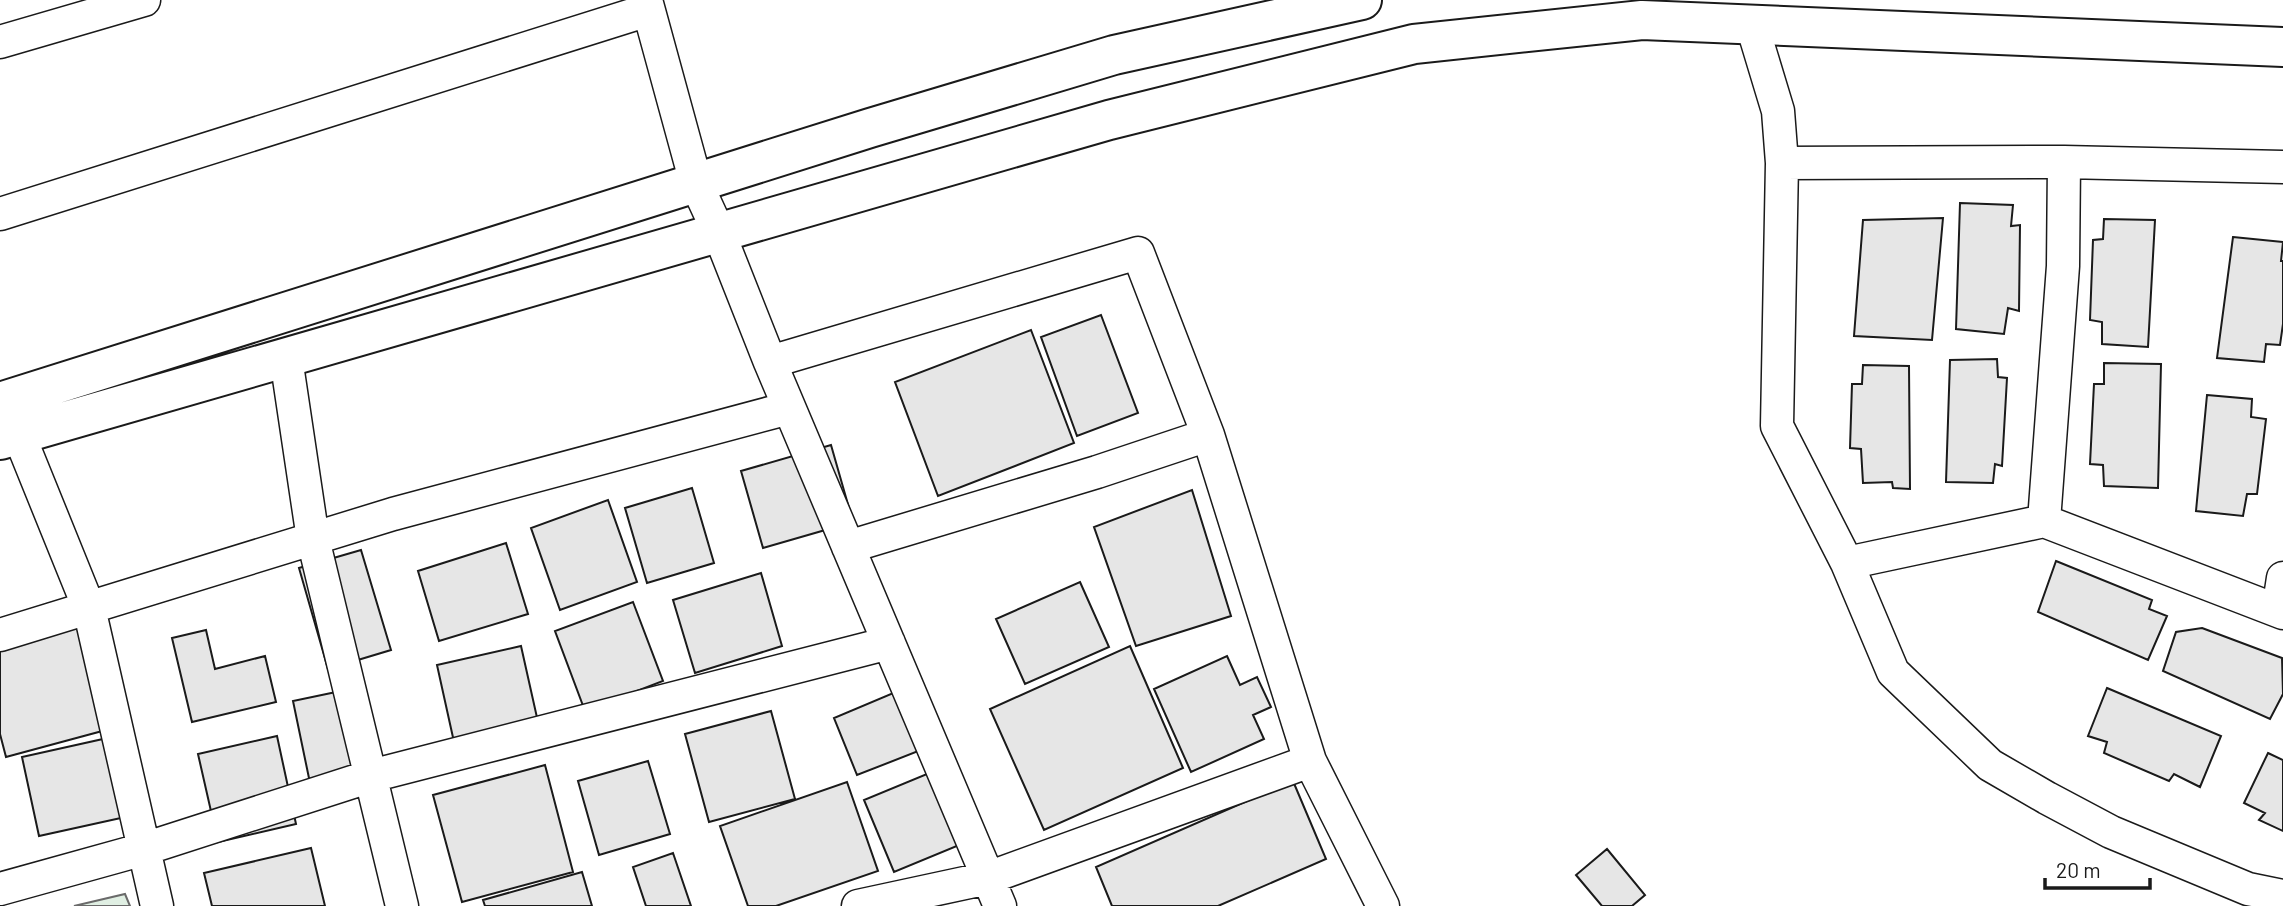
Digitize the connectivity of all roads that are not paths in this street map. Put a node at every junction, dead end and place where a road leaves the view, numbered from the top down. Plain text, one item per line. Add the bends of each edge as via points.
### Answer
1 (144, 0) edge
2 (1362, 0) edge
3 (647, 5) edge
4 (1752, 25) junction
5 (0, 42) edge
6 (2283, 47) edge
7 (2064, 162) junction
8 (1782, 163) junction
9 (2283, 167) edge
10 (696, 183) junction
11 (0, 214) edge
12 (719, 233) junction
13 (286, 358) junction
14 (770, 362) junction
15 (0, 402) edge
16 (789, 408) junction
17 (1208, 435) junction
18 (9, 438) edge
19 (2044, 521) junction
20 (313, 539) junction
21 (848, 547) junction
22 (1847, 563) junction
23 (2283, 578) edge
24 (89, 608) junction
25 (2281, 612) edge
26 (0, 635) edge
27 (889, 643) junction
28 (1310, 761) junction
29 (370, 776) junction
30 (144, 849) junction
31 (0, 889) edge
32 (994, 892) edge
33 (2283, 896) edge
34 (157, 906) edge
35 (402, 906) edge
36 (858, 906) edge
37 (1383, 906) edge

1 - 5 street
2 - 10 main road via 1114,55
3 - 10 street
3 - 11 street
4 - 6 main road
4 - 8 street via 1778,111
4 - 12 main road via 1642,20 1414,44 1109,120
7 - 8 street
7 - 9 street
7 - 19 street via 2063,266
8 - 22 street via 1777,425
10 - 12 street
10 - 15 main road
12 - 13 main road
12 - 14 street
13 - 18 main road
13 - 20 street
14 - 16 street
14 - 17 street via 1138,253
16 - 20 street
16 - 21 street
17 - 21 street
17 - 28 street
18 - 24 street
19 - 22 street
19 - 25 street
20 - 24 street
20 - 29 street
21 - 27 street
22 - 33 street via 1893,672 1990,765 2111,832 2248,889
23 - 25 street
24 - 26 street
24 - 30 street
27 - 29 street
27 - 32 street
28 - 32 street
28 - 37 street
29 - 30 street
29 - 35 street
30 - 31 street
30 - 34 street
32 - 36 street

